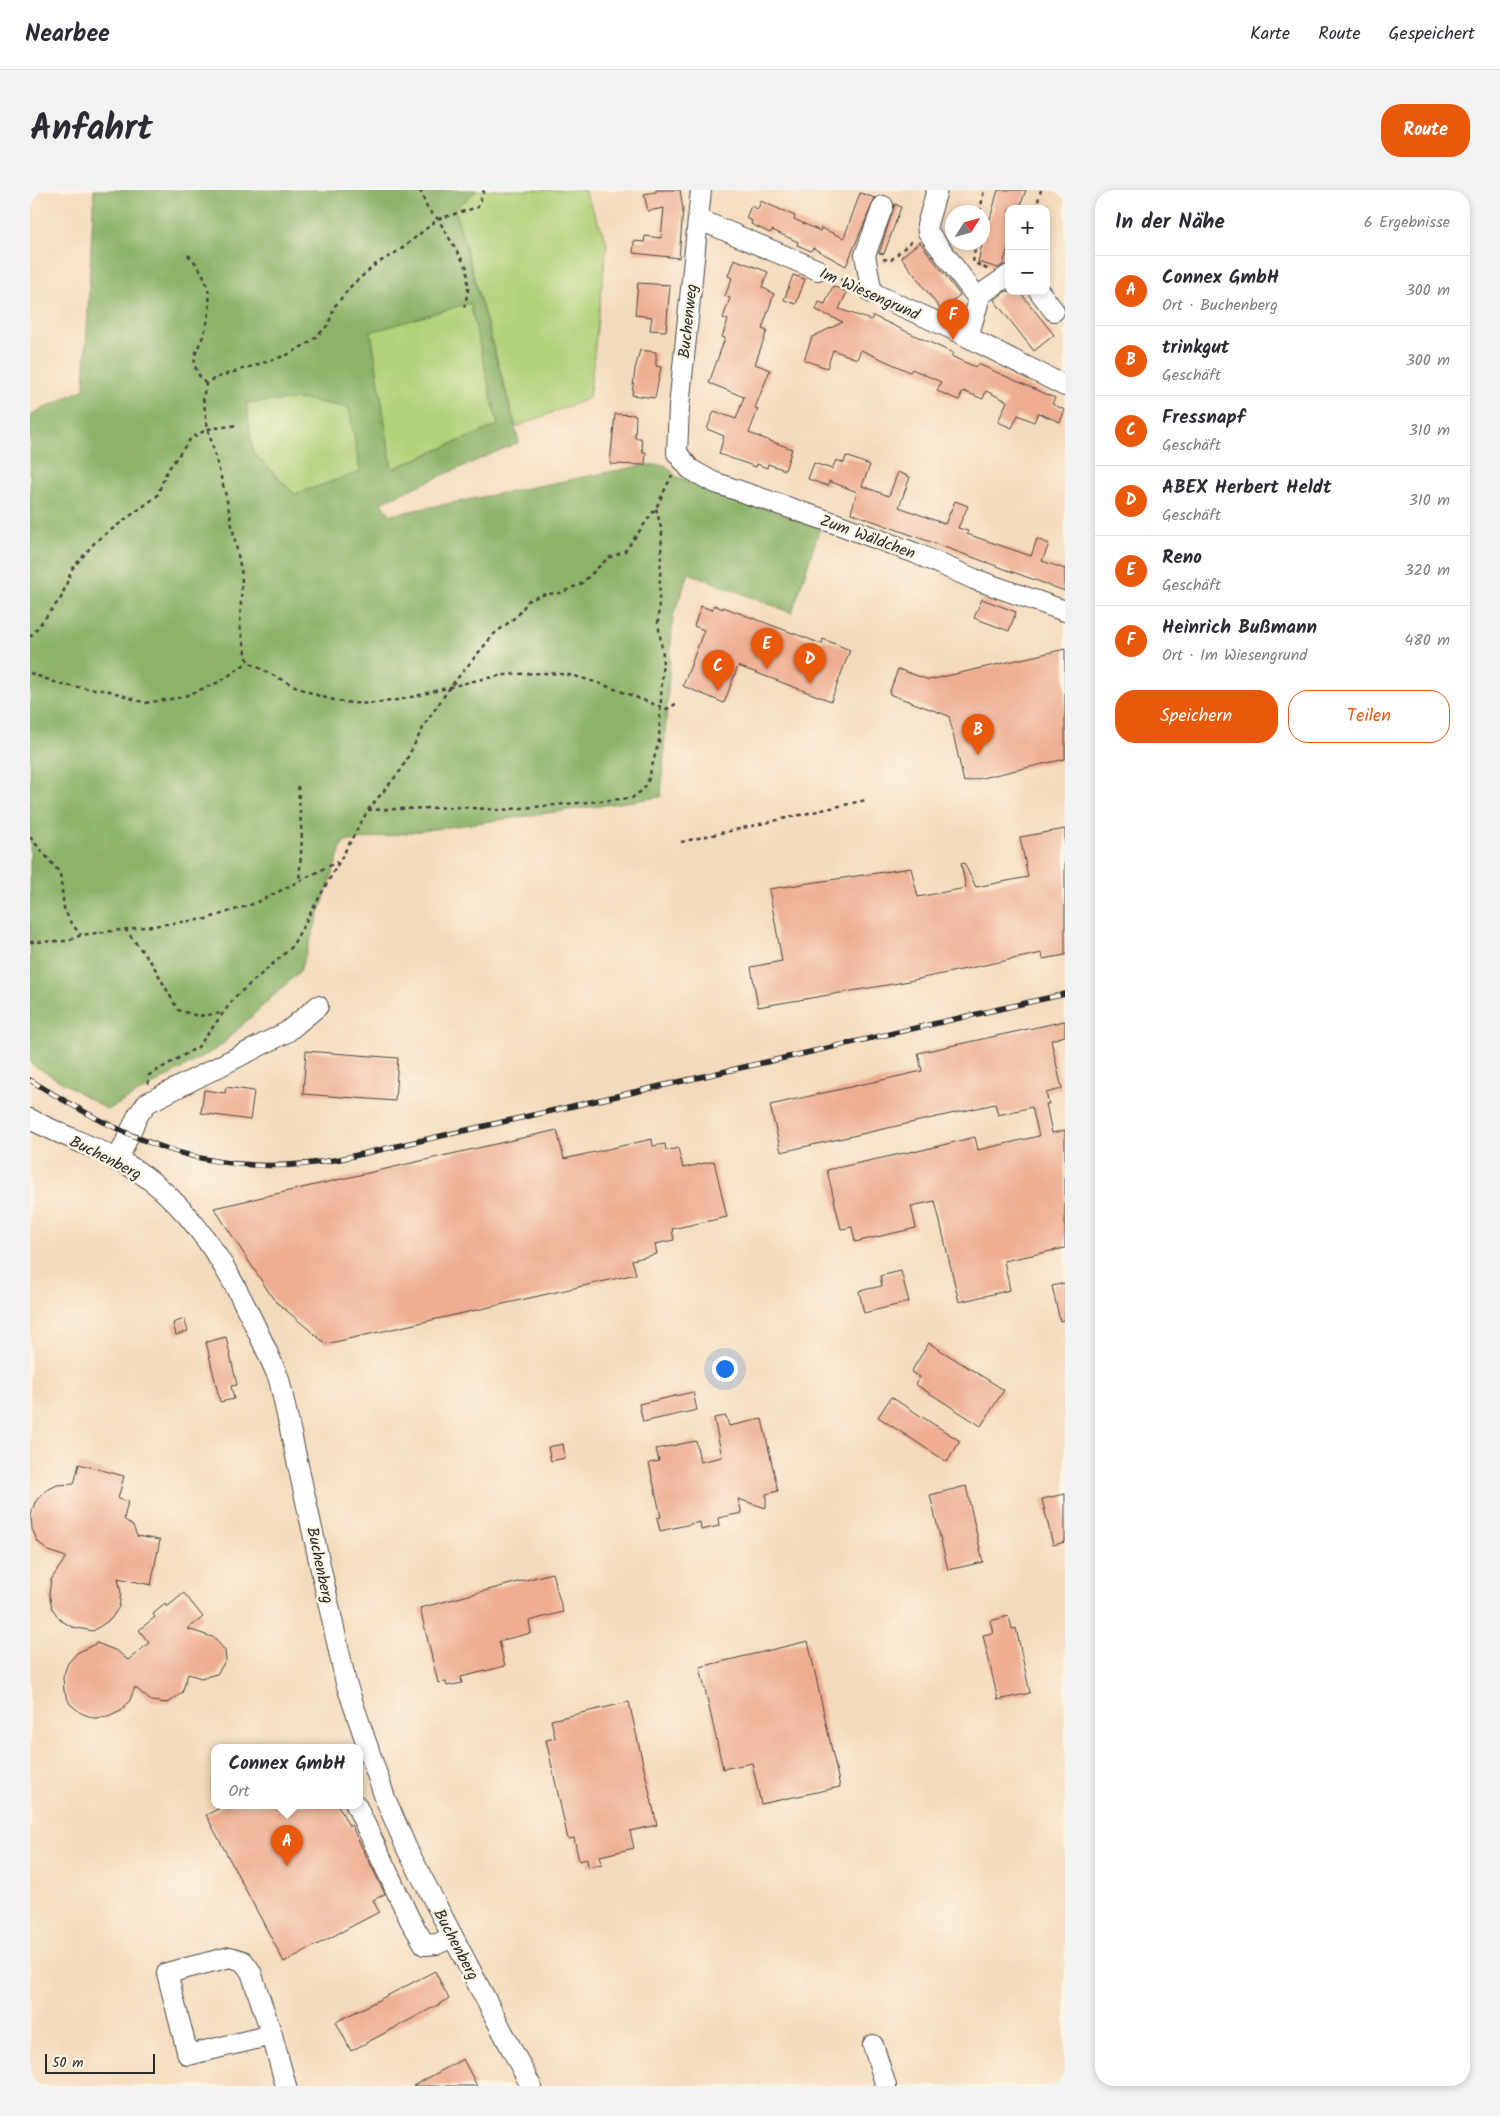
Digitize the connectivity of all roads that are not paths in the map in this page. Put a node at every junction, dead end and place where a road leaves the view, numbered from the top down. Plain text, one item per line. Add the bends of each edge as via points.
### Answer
1 (701, 190) edge
2 (937, 190) edge
3 (883, 206) dead end
4 (698, 219) junction
5 (818, 270) road end
6 (1000, 273) edge
7 (1043, 295) edge
8 (977, 298) junction
9 (1054, 311) dead end
10 (968, 338) junction
11 (1065, 386) edge
12 (680, 457) joint
13 (1065, 611) edge
14 (318, 1006) dead end
15 (30, 1119) edge
16 (117, 1160) junction
17 (358, 1809) edge
18 (453, 1937) junction
19 (272, 2035) junction
20 (873, 2044) dead end
21 (286, 2086) edge
22 (531, 2086) edge
23 (886, 2086) edge

1 - 4 street, Buchenweg
2 - 8 street via 927,230
3 - 10 street, Im Wiesengrund via 865,255 872,294
4 - 5 street, Im Wiesengrund
4 - 12 street, Buchenweg via 679,407
6 - 8 street
7 - 9 street
8 - 10 street
10 - 11 street, Im Wiesengrund
12 - 13 street, Zum Wäldchen via 690,469 713,482 856,531 974,579
14 - 16 street via 288,1032 147,1103
15 - 16 street, Buchenberg
16 - 18 street, Buchenberg via 175,1203 207,1240 259,1332 279,1379 346,1683 385,1798
17 - 18 street via 410,1920 425,1944 437,1944
18 - 22 street, Buchenberg
19 - 19 street via 251,1972 243,1961 230,1957 167,1973 188,2055
19 - 21 street
20 - 23 street

